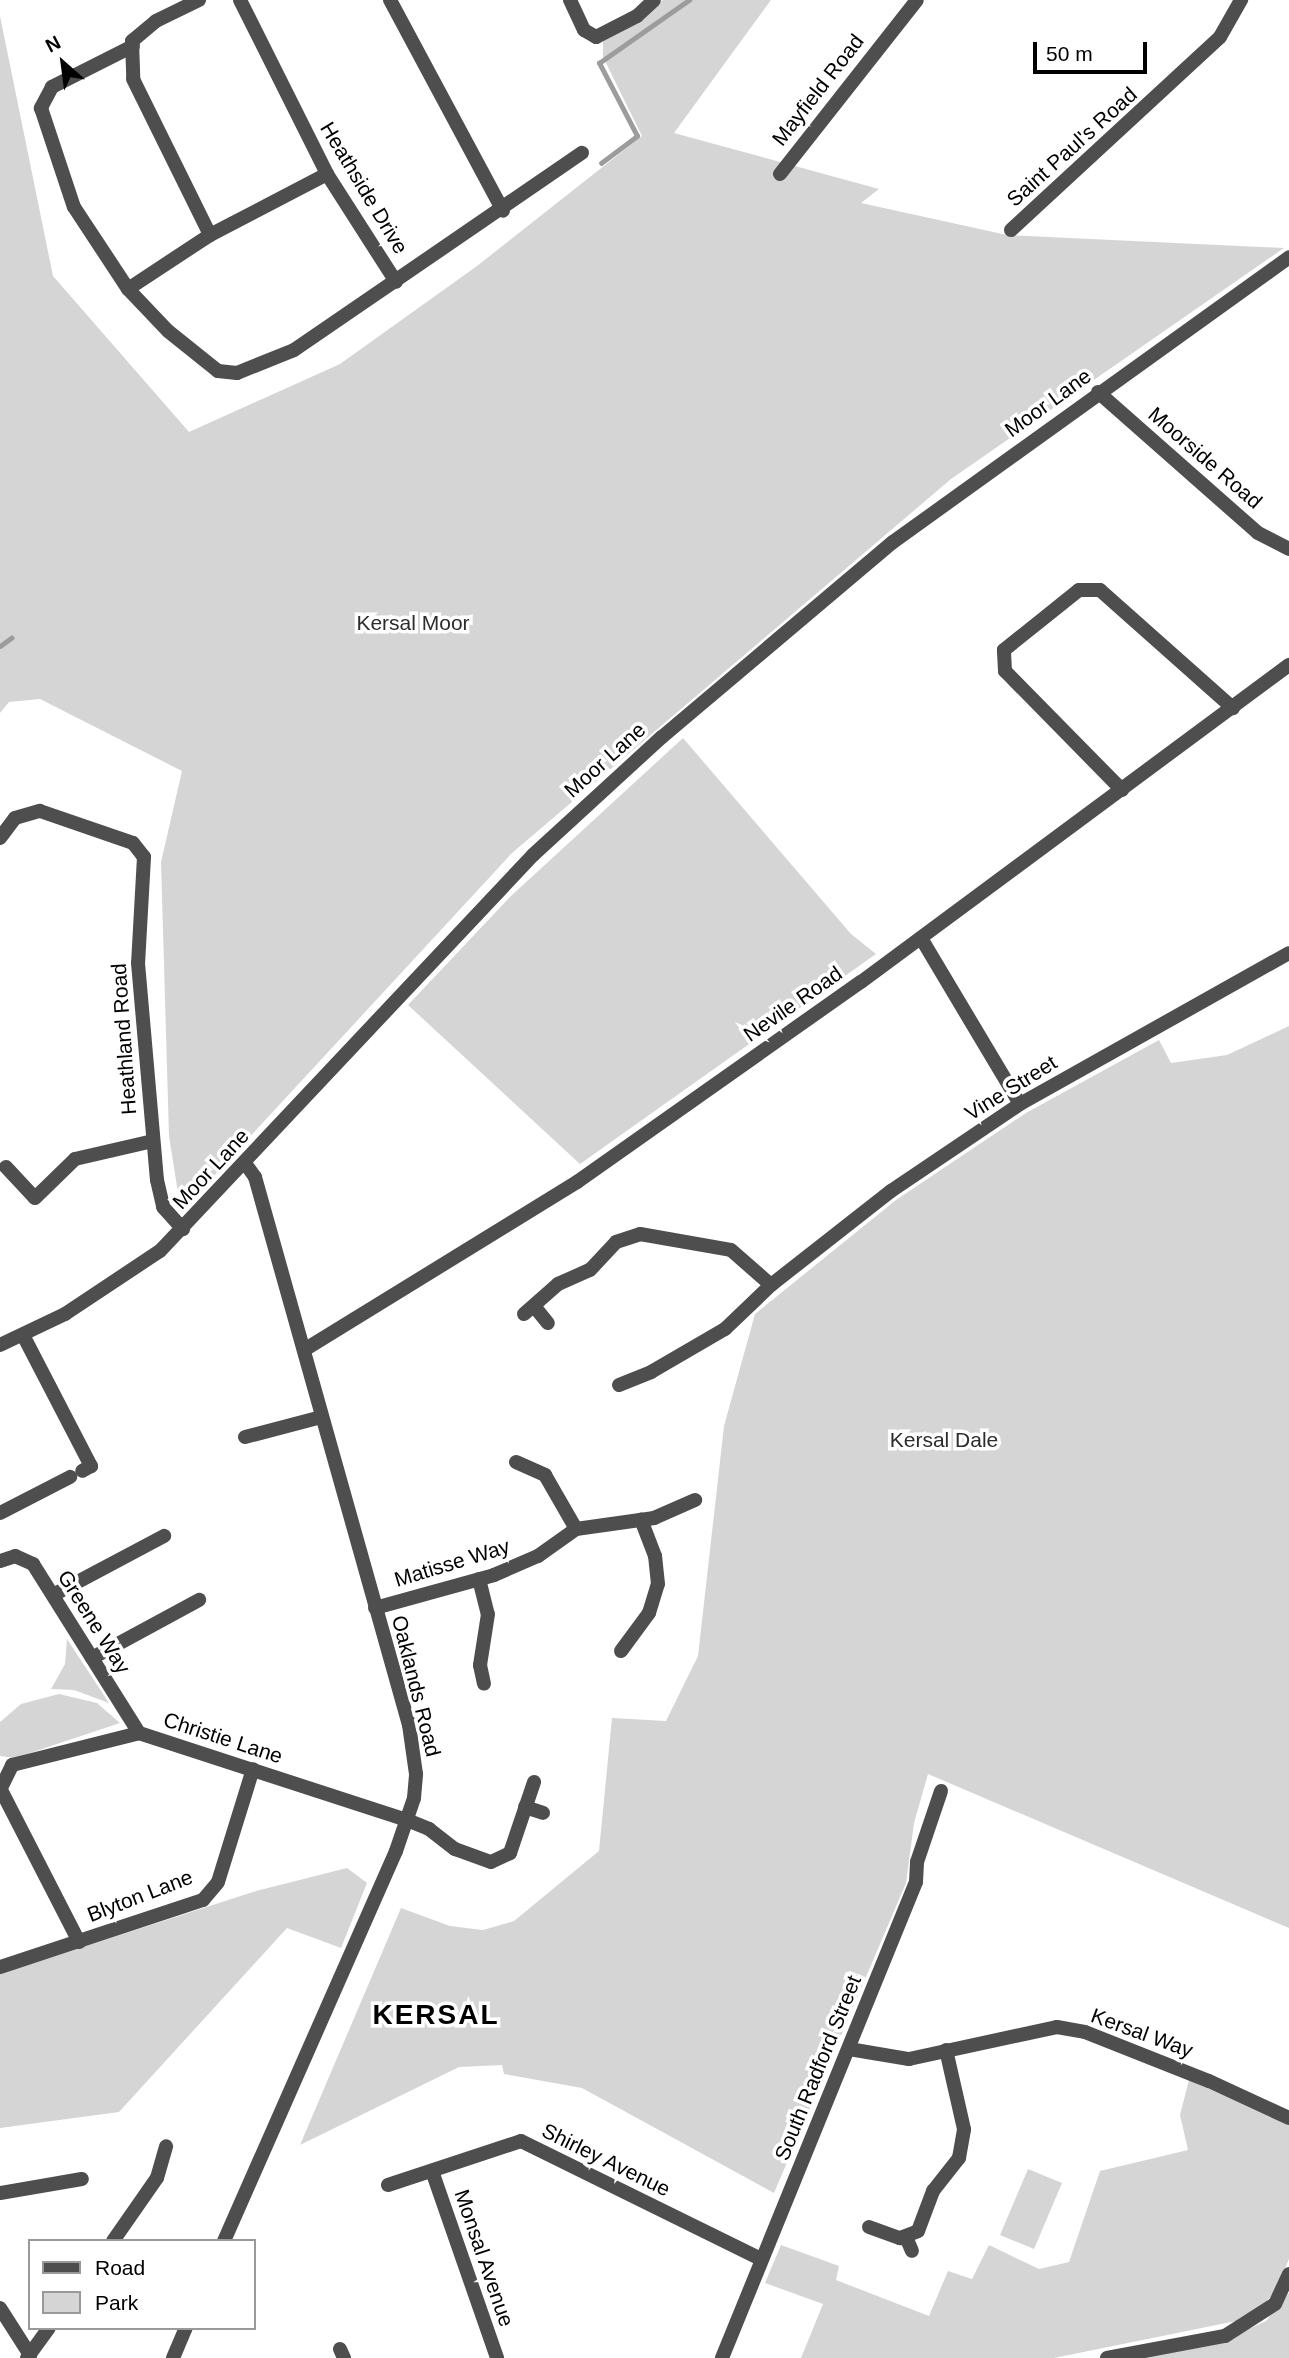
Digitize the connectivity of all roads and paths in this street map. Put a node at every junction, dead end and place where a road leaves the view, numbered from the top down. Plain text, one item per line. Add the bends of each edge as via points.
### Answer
1 (199, 0) edge
2 (240, 0) edge
3 (390, 0) edge
4 (570, 0) edge
5 (653, 0) edge
6 (917, 0) edge
7 (1241, 0) edge
8 (132, 46) junction
9 (582, 153) dead end
10 (327, 174) junction
11 (779, 174) dead end
12 (503, 211) junction
13 (1011, 230) dead end
14 (210, 235) junction
15 (1289, 257) edge
16 (396, 282) junction
17 (128, 289) junction
18 (1098, 392) junction
19 (1289, 548) edge
20 (1289, 665) edge
21 (1233, 708) junction
22 (1122, 790) junction
23 (0, 838) edge
24 (921, 938) junction
25 (1289, 953) edge
26 (1020, 1104) junction
27 (153, 1141) junction
28 (245, 1163) junction
29 (6, 1167) dead end
30 (183, 1228) junction
31 (771, 1285) junction
32 (548, 1323) dead end
33 (23, 1335) junction
34 (0, 1345) edge
35 (304, 1350) junction
36 (619, 1385) dead end
37 (321, 1417) junction
38 (245, 1437) dead end
39 (516, 1462) dead end
40 (695, 1500) dead end
41 (0, 1513) edge
42 (641, 1520) junction
43 (576, 1529) junction
44 (164, 1536) dead end
45 (1, 1558) edge
46 (479, 1579) junction
47 (53, 1595) junction
48 (199, 1600) dead end
49 (375, 1608) junction
50 (621, 1651) dead end
51 (92, 1658) junction
52 (484, 1684) dead end
53 (139, 1733) junction
54 (253, 1769) junction
55 (534, 1782) dead end
56 (0, 1790) edge
57 (941, 1791) dead end
58 (525, 1807) junction
59 (543, 1813) dead end
60 (407, 1820) junction
61 (79, 1942) junction
62 (0, 1967) edge
63 (849, 2049) junction
64 (946, 2050) junction
65 (1289, 2118) edge
66 (166, 2146) dead end
67 (432, 2171) junction
68 (82, 2179) dead end
69 (388, 2185) dead end
70 (0, 2193) edge
71 (869, 2227) dead end
72 (114, 2239) edge
73 (225, 2239) edge
74 (761, 2259) junction
75 (1289, 2274) edge
76 (0, 2308) edge
77 (48, 2330) edge
78 (185, 2330) edge
79 (29, 2356) edge
80 (173, 2358) edge
81 (497, 2358) edge
82 (722, 2358) edge
83 (1107, 2358) edge

1 - 8 street, Heathside Drive via 156,21
2 - 10 street, Heathside Drive
3 - 12 street
4 - 5 street via 584,30 596,37 637,16
6 - 11 street, Mayfield Road
7 - 13 street, Saint Paul's Road via 1220,37
8 - 14 street via 133,79
8 - 17 street, Heathside Drive via 52,87 41,108 74,207
9 - 12 street
10 - 14 street
10 - 16 street, Heathside Drive
12 - 16 street
14 - 17 street
15 - 18 street, Moor Lane
16 - 17 street, Heathside Drive via 294,350 237,373 218,370 168,331
18 - 19 street, Moorside Road via 1258,533
18 - 28 street, Moor Lane via 893,542 575,816 472,918
20 - 21 street, Nevile Road
21 - 22 street, Nevile Road
21 - 22 street via 1100,590 1079,590 1003,650 1006,671
22 - 24 street, Nevile Road
23 - 27 street, Heathland Road via 15,818 32,810 133,843 144,857 138,963
24 - 26 street
24 - 35 street, Nevile Road via 577,1182
25 - 26 street, Vine Street
26 - 31 street, Vine Street via 891,1191
27 - 29 street via 75,1159 35,1198
27 - 30 street, Heathland Road via 163,1207
28 - 30 street, Moor Lane
28 - 35 street, Oaklands Road via 255,1177
30 - 33 street, Moor Lane via 133,1272
31 - 32 street via 731,1250 639,1234 616,1242 590,1270 558,1284 529,1310
31 - 36 street, Vine Street via 725,1329 638,1386
33 - 34 street, Moor Lane
33 - 41 street via 81,1471
35 - 37 street, Oaklands Road
37 - 38 street
37 - 49 street, Oaklands Road
39 - 43 street via 545,1475
40 - 42 street, Matisse Way
42 - 43 street, Matisse Way
42 - 50 street via 655,1556 658,1584 649,1613
43 - 46 street, Matisse Way via 538,1556
44 - 47 street
45 - 47 street, Greene Way via 28,1560
46 - 49 street, Matisse Way
46 - 52 street via 488,1614 480,1665
47 - 51 street, Greene Way
48 - 51 street
49 - 60 street, Oaklands Road via 414,1749 414,1798
51 - 53 street, Greene Way
53 - 54 street, Christie Lane
53 - 56 street, Christie Lane via 12,1765
54 - 60 street, Christie Lane
54 - 61 street, Blyton Lane via 218,1882 203,1900
55 - 58 street
56 - 61 street
57 - 63 street, South Radford Street via 917,1862 916,1882
58 - 59 street
58 - 60 street, Christie Lane via 510,1853 491,1862 455,1849 429,1829
60 - 73 street, Oaklands Road
61 - 62 street, Blyton Lane
63 - 64 street, Kersal Way via 909,2059
63 - 74 street, South Radford Street
64 - 65 street, Kersal Way via 1057,2027 1085,2032
64 - 71 street via 963,2119 962,2149 933,2191 923,2222 909,2244
66 - 72 street via 157,2178
67 - 69 street, Shirley Avenue
67 - 74 street, Shirley Avenue via 521,2141
67 - 81 street, Monsal Avenue
68 - 70 street
74 - 82 street, South Radford Street
75 - 83 street via 1275,2304 1225,2336
76 - 79 street
77 - 79 street
78 - 80 street

